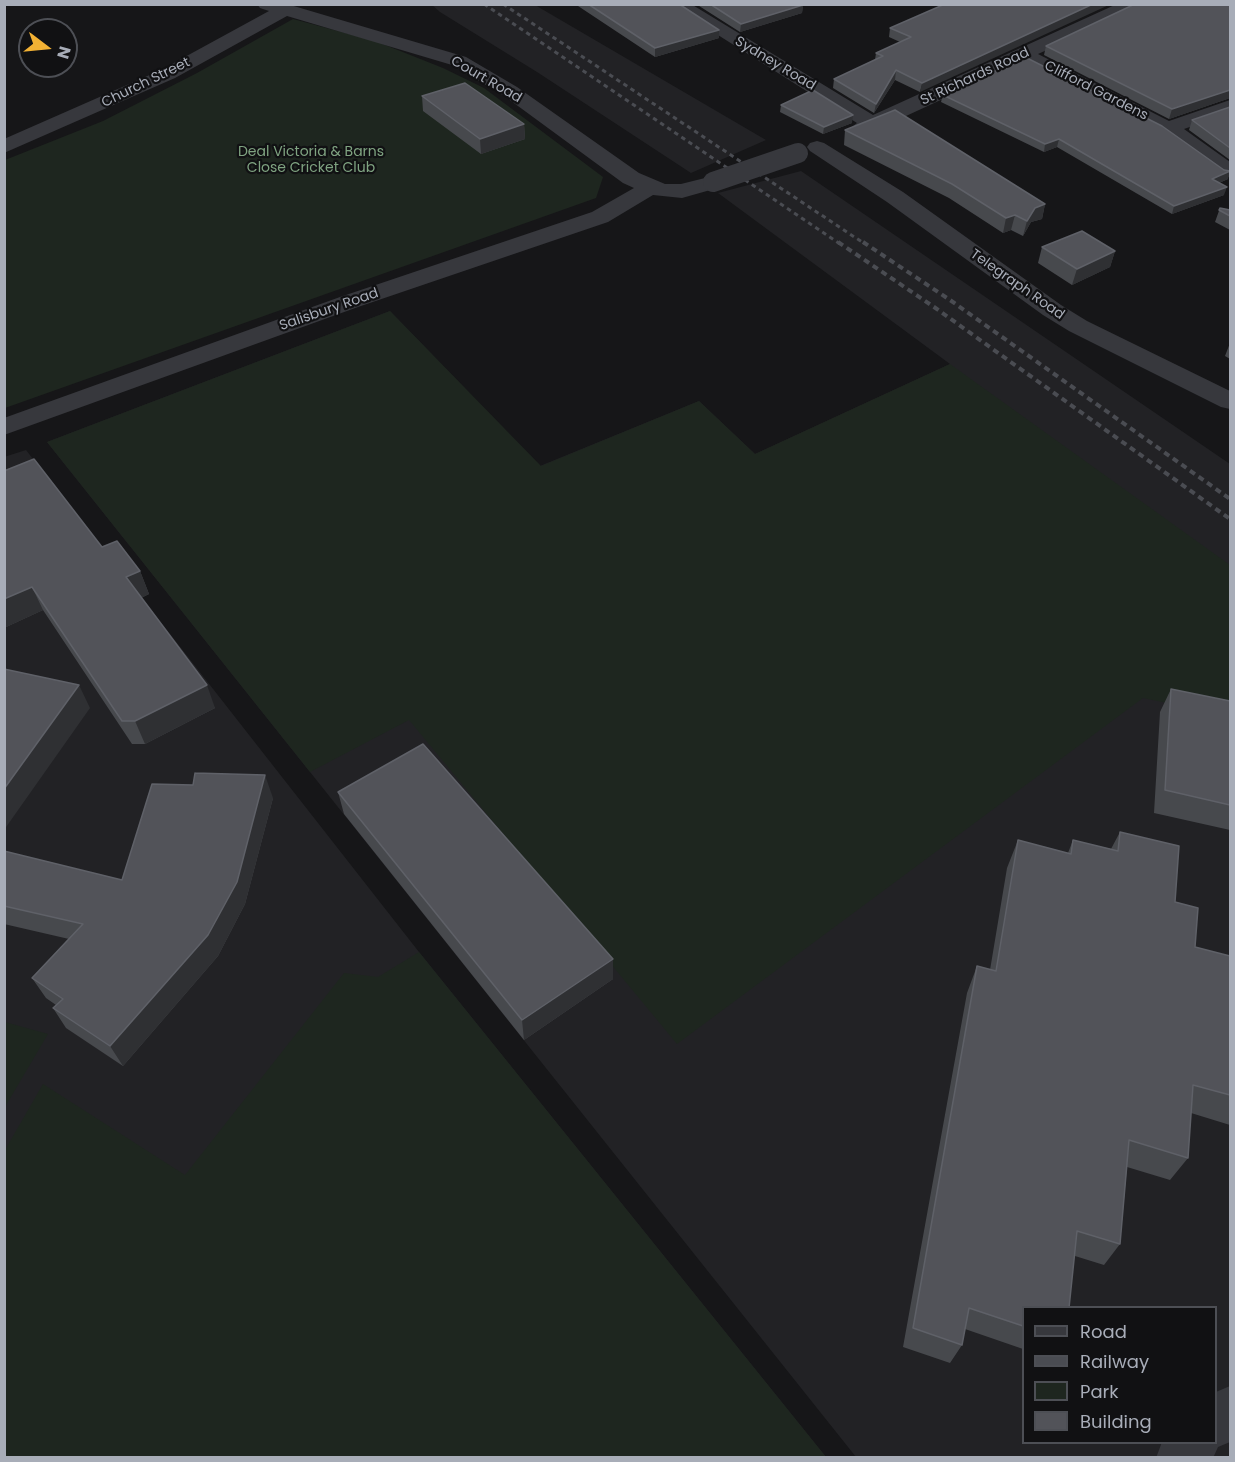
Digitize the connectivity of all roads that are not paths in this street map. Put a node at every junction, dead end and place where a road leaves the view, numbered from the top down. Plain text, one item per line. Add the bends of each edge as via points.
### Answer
1 (678, 4) edge
2 (1133, 4) edge
3 (275, 7) edge
4 (1023, 54) junction
5 (539, 85) dead end
6 (510, 91) junction
7 (1230, 105) edge
8 (585, 121) dead end
9 (873, 124) junction
10 (1168, 128) junction
11 (824, 144) junction
12 (4, 147) edge
13 (604, 160) junction
14 (1230, 171) edge
15 (651, 187) junction
16 (1230, 401) edge
17 (4, 427) edge
18 (1230, 1410) edge
19 (1217, 1422) edge
20 (1195, 1444) edge
21 (1180, 1458) edge

1 - 9 street, Sydney Road
2 - 4 street, St Richards Road
3 - 6 street, Court Road via 459,61
3 - 12 street, Church Street via 168,74
4 - 9 street, St Richards Road
4 - 10 street, Clifford Gardens
5 - 6 street
6 - 13 street, Court Road
7 - 10 street, Clifford Gardens
8 - 13 street via 622,150
9 - 11 street, St Richards Road
10 - 14 street, Clifford Gardens
11 - 15 street, St Richards Road, bridge via 682,191
11 - 16 street, Telegraph Road via 1052,310
13 - 15 street, Court Road
15 - 17 street, Salisbury Road via 600,217 349,302
18 - 19 street
20 - 21 street

